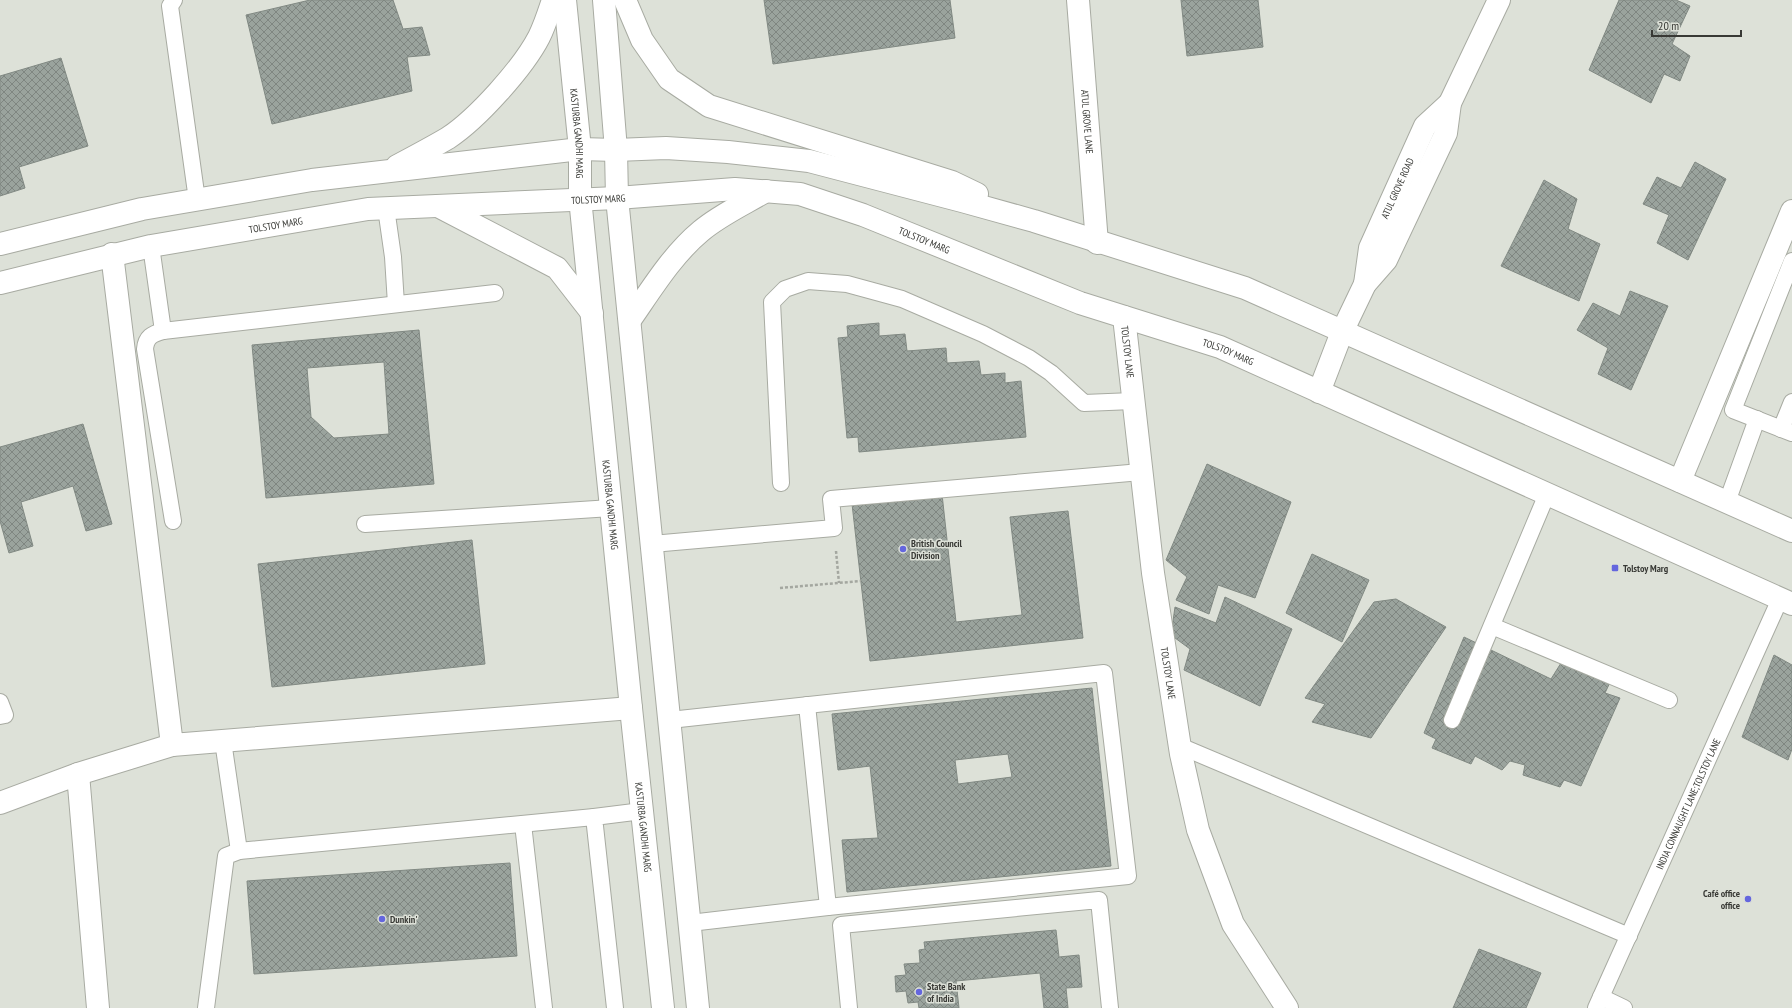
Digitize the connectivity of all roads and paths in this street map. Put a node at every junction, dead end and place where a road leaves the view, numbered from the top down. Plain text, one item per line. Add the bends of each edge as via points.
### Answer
1 (174, 0) edge
2 (553, 0) edge
3 (565, 0) edge
4 (604, 0) edge
5 (625, 0) edge
6 (1078, 0) edge
7 (1499, 0) edge
8 (580, 149) junction
9 (616, 150) junction
10 (387, 171) junction
11 (766, 191) junction
12 (580, 198) junction
13 (618, 198) junction
14 (196, 200) junction
15 (437, 206) junction
16 (386, 208) junction
17 (1792, 211) edge
18 (1034, 222) junction
19 (1097, 243) junction
20 (0, 244) edge
21 (151, 246) junction
22 (112, 254) junction
23 (1792, 261) edge
24 (0, 283) edge
25 (495, 294) dead end
26 (396, 304) junction
27 (592, 313) junction
28 (1124, 317) junction
29 (630, 320) junction
30 (163, 331) junction
31 (1342, 332) junction
32 (1319, 392) junction
33 (1133, 401) junction
34 (1792, 402) edge
35 (1757, 419) junction
36 (1787, 431) edge
37 (1141, 472) junction
38 (1680, 481) junction
39 (781, 482) dead end
40 (1547, 494) junction
41 (1727, 502) junction
42 (611, 508) junction
43 (173, 521) dead end
44 (365, 524) dead end
45 (834, 528) junction
46 (1792, 531) edge
47 (652, 544) junction
48 (861, 581) dead end
49 (839, 583) junction
50 (780, 588) dead end
51 (1786, 601) edge
52 (1492, 626) junction
53 (1669, 700) dead end
54 (0, 702) edge
55 (807, 705) junction
56 (631, 708) junction
57 (0, 716) edge
58 (670, 720) junction
59 (1452, 720) dead end
60 (223, 742) junction
61 (172, 745) junction
62 (1180, 746) junction
63 (78, 774) junction
64 (0, 803) edge
65 (642, 811) junction
66 (594, 817) junction
67 (524, 824) junction
68 (239, 851) junction
69 (828, 907) junction
70 (690, 923) junction
71 (1629, 936) junction
72 (1599, 1003) edge
73 (98, 1008) edge
74 (206, 1008) edge
75 (544, 1008) edge
76 (615, 1008) edge
77 (663, 1008) edge
78 (698, 1008) edge
79 (849, 1008) edge
80 (1110, 1008) edge
81 (1287, 1008) edge
82 (1624, 1008) edge

1 - 14 lane via 170,6
2 - 10 main road via 539,37 521,65 473,118 448,137
3 - 8 main road, KASTURBA GANDHI MARG
4 - 9 main road
5 - 18 main road via 642,40 669,79 709,106 952,182
6 - 19 main road, ATUL GROVE LANE
7 - 31 main road, ATUL GROVE ROAD via 1450,104 1446,133 1386,260 1365,284
8 - 9 main road
8 - 10 main road
8 - 12 main road, KASTURBA GANDHI MARG
9 - 13 main road
9 - 18 main road via 682,149 809,161
10 - 14 main road via 312,180
11 - 13 main road, TOLSTOY MARG via 735,189
11 - 28 main road, TOLSTOY MARG via 800,194 863,215 1080,304
11 - 29 main road via 701,231 684,247
12 - 13 main road, TOLSTOY MARG
12 - 15 main road, TOLSTOY MARG
12 - 27 main road, KASTURBA GANDHI MARG
13 - 29 main road
14 - 20 main road via 142,209
15 - 16 main road, TOLSTOY MARG
15 - 27 main road via 557,268
16 - 21 main road, TOLSTOY MARG
16 - 26 lane
17 - 38 main road
18 - 19 main road
19 - 31 main road via 1245,288
21 - 22 main road, TOLSTOY MARG
21 - 30 lane
22 - 24 main road, TOLSTOY MARG
22 - 61 main road
23 - 35 lane via 1733,410
25 - 26 lane
26 - 30 lane
27 - 42 main road, KASTURBA GANDHI MARG
28 - 32 main road, TOLSTOY MARG via 1220,347
28 - 33 main road, TOLSTOY LANE
29 - 47 main road
30 - 43 lane via 152,334 146,341 145,349
31 - 32 main road, ATUL GROVE ROAD
31 - 38 main road
32 - 40 main road, TOLSTOY MARG
33 - 37 main road, TOLSTOY LANE
33 - 39 lane via 1084,403 1030,358 983,334 908,302 847,284 808,281 785,289 772,302
34 - 36 lane
35 - 36 lane
35 - 41 lane
37 - 45 lane via 831,499
37 - 62 main road, TOLSTOY LANE via 1153,574
38 - 41 main road
40 - 51 main road, TOLSTOY MARG
40 - 52 lane
41 - 46 main road
42 - 44 lane
42 - 56 main road, KASTURBA GANDHI MARG
45 - 47 lane
45 - 49 path
47 - 58 main road
48 - 49 path
49 - 50 path
51 - 71 lane, INDIA CONNAUGHT LANE;TOLSTOY LANE
52 - 53 lane
52 - 59 lane
54 - 57 lane via 5,715
55 - 58 lane
55 - 69 lane
55 - 69 lane via 1104,673 1128,876
56 - 60 main road
56 - 65 main road, KASTURBA GANDHI MARG
58 - 70 main road
60 - 61 main road
60 - 68 lane
61 - 63 main road
62 - 71 lane
62 - 81 main road, TOLSTOY LANE via 1198,830 1233,924
63 - 64 main road
63 - 73 main road
65 - 66 lane
65 - 77 main road, KASTURBA GANDHI MARG
66 - 67 lane
66 - 76 lane
67 - 68 lane
67 - 75 lane
68 - 74 lane via 226,856
69 - 70 lane
70 - 78 main road
71 - 72 lane, INDIA CONNAUGHT LANE;TOLSTOY LANE
72 - 82 lane
79 - 80 lane via 841,925 1099,900

